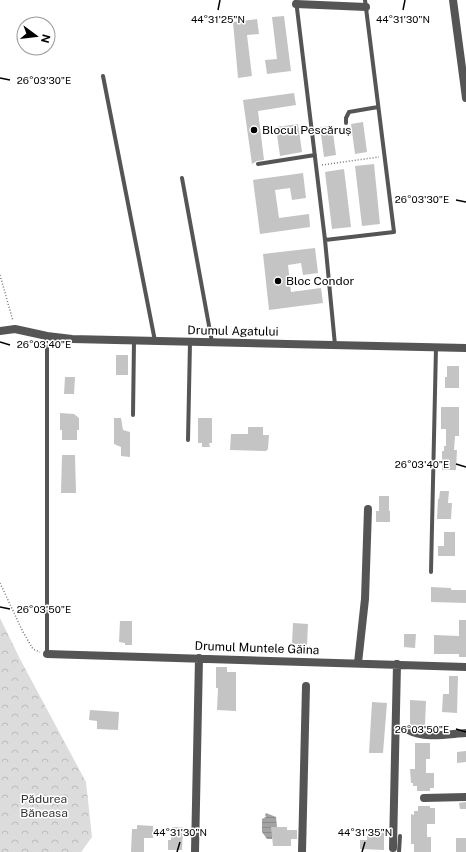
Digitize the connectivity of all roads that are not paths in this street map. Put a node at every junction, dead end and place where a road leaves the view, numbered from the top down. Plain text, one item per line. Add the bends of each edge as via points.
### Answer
1 (453, 0) edge
2 (296, 2) edge
3 (365, 4) edge
4 (103, 76) dead end
5 (466, 98) edge
6 (378, 108) junction
7 (346, 123) dead end
8 (315, 155) junction
9 (258, 164) dead end
10 (182, 178) dead end
11 (325, 240) junction
12 (0, 331) edge
13 (47, 336) junction
14 (134, 341) junction
15 (155, 341) junction
16 (190, 342) junction
17 (212, 342) junction
18 (335, 345) junction
19 (436, 347) junction
20 (466, 348) edge
21 (133, 415) dead end
22 (188, 440) dead end
23 (368, 509) dead end
24 (431, 572) dead end
25 (47, 654) joint
26 (199, 658) junction
27 (358, 663) junction
28 (397, 664) junction
29 (466, 667) edge
30 (306, 686) dead end
31 (408, 730) dead end
32 (466, 733) edge
33 (466, 797) edge
34 (424, 798) dead end
35 (400, 836) dead end
36 (396, 850) edge
37 (195, 852) edge
38 (302, 852) edge

1 - 5 street
2 - 3 street
2 - 8 lane
3 - 6 lane
4 - 15 lane
6 - 7 lane via 349,112
6 - 11 lane via 394,232
8 - 9 lane
8 - 11 lane
10 - 17 lane
11 - 18 lane
12 - 13 street, Drumul Agatului via 15,329
13 - 14 street, Drumul Agatului
13 - 25 lane
14 - 15 street, Drumul Agatului
14 - 21 lane
15 - 16 street, Drumul Agatului
16 - 17 street, Drumul Agatului
16 - 22 lane
17 - 18 street, Drumul Agatului
18 - 19 street, Drumul Agatului
19 - 20 street, Drumul Agatului
19 - 24 lane
23 - 27 street via 365,599
25 - 26 street, Drumul Muntele Găina
26 - 27 street, Drumul Muntele Găina
26 - 37 street
27 - 28 street, Drumul Muntele Găina
28 - 29 street, Drumul Muntele Găina
28 - 36 street
30 - 38 street
31 - 32 street via 424,735
33 - 34 street
35 - 36 lane

